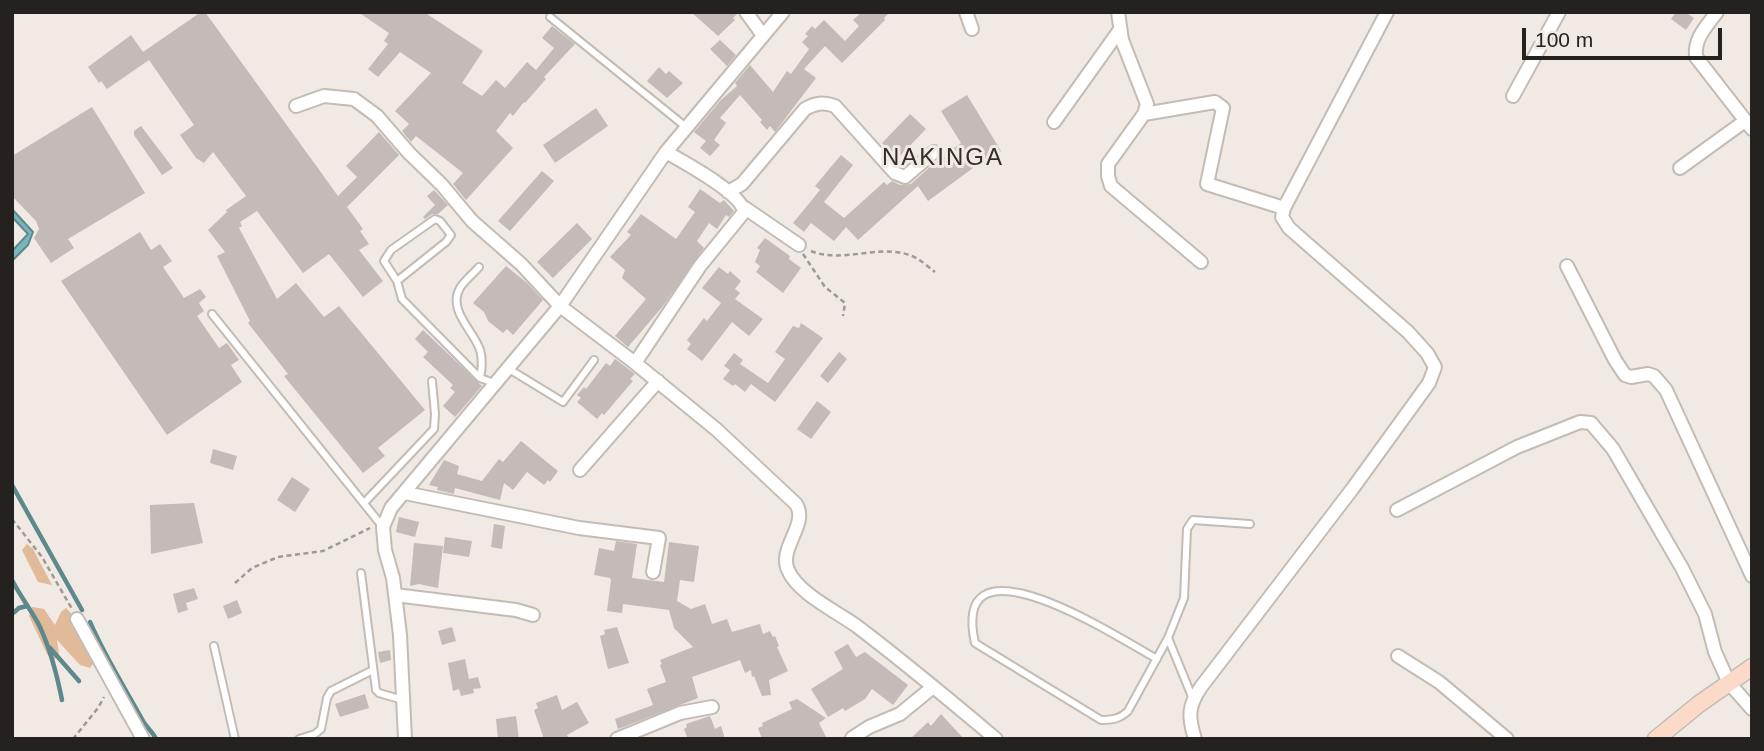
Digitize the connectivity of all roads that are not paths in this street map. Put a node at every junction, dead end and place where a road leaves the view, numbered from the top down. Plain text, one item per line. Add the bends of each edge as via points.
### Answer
1 (746, 12) edge
2 (783, 12) edge
3 (966, 12) edge
4 (1118, 12) edge
5 (1387, 12) edge
6 (1559, 12) edge
7 (1717, 12) edge
8 (550, 17) dead end
9 (972, 29) dead end
10 (1119, 31) junction
11 (762, 34) junction
12 (1513, 96) dead end
13 (296, 106) dead end
14 (1144, 114) junction
15 (1055, 122) dead end
16 (1749, 125) edge
17 (686, 127) junction
18 (666, 152) junction
19 (934, 152) dead end
20 (1680, 168) dead end
21 (728, 192) junction
22 (745, 208) junction
23 (1284, 208) junction
24 (799, 245) road end
25 (1201, 262) dead end
26 (1567, 266) dead end
27 (479, 267) dead end
28 (397, 281) junction
29 (560, 306) junction
30 (212, 314) dead end
31 (594, 360) dead end
32 (635, 363) junction
33 (509, 369) junction
34 (480, 378) junction
35 (658, 381) junction
36 (432, 382) dead end
37 (496, 384) junction
38 (580, 470) dead end
39 (405, 493) junction
40 (364, 503) junction
41 (1397, 510) dead end
42 (1250, 524) dead end
43 (383, 527) junction
44 (653, 572) dead end
45 (361, 573) dead end
46 (1752, 576) edge
47 (395, 595) junction
48 (533, 615) dead end
49 (77, 619) road end
50 (1168, 638) junction
51 (214, 646) dead end
52 (1398, 656) dead end
53 (1157, 659) junction
54 (1752, 667) edge
55 (373, 670) junction
56 (1729, 683) junction
57 (933, 687) junction
58 (403, 699) junction
59 (1193, 699) junction
60 (712, 707) dead end
61 (1752, 709) edge
62 (981, 734) edge
63 (852, 738) edge
64 (144, 739) edge
65 (235, 739) edge
66 (299, 739) edge
67 (405, 739) edge
68 (617, 739) edge
69 (996, 739) edge
70 (1195, 739) edge
71 (1507, 739) edge
72 (1656, 739) edge

1 - 11 street
2 - 11 street
3 - 9 street
4 - 10 street
5 - 23 street
6 - 12 street
7 - 16 street via 1697,39 1696,57
8 - 17 lane
10 - 14 street via 1146,99
10 - 15 street
11 - 17 street
13 - 29 street via 324,96 354,99 377,116 472,222
14 - 23 street via 1215,102 1223,108 1207,184
14 - 25 street via 1108,164 1111,186
16 - 20 street
17 - 18 street
18 - 21 street
18 - 29 street
19 - 21 street via 905,177 895,173 835,106 812,105 742,184
21 - 22 street
22 - 24 street
22 - 32 street
23 - 59 street via 1282,216 1289,228 1408,332 1435,367 1429,383 1353,488
26 - 46 street via 1625,375 1654,376 1666,390
27 - 34 lane via 456,301 480,349
28 - 28 lane via 446,242 451,235 440,221 435,219 391,250 384,261
28 - 34 lane via 402,299
29 - 32 street
29 - 33 street
30 - 40 lane
31 - 33 lane via 563,402
32 - 35 street
33 - 37 street
34 - 37 lane
35 - 38 street
35 - 57 street via 796,504 800,514 786,560 788,572 808,594 857,626
36 - 40 lane via 433,429
37 - 39 street
39 - 43 street via 391,508
39 - 44 street via 579,528 659,538
40 - 43 lane
41 - 56 street via 1517,447 1580,422 1591,423 1613,449 1682,568 1705,614
42 - 50 lane via 1193,520 1187,528 1184,598
43 - 47 street
45 - 55 lane
47 - 48 street
47 - 58 street
49 - 64 street
50 - 53 lane
50 - 59 lane
51 - 65 lane
52 - 71 street via 1438,682
53 - 53 lane via 1128,711 1101,720 975,643 975,609 983,597 996,591 1049,600
54 - 56 street
55 - 58 lane via 379,693
55 - 66 lane via 331,691 321,729
56 - 61 street
56 - 72 street
57 - 62 street
57 - 63 street via 900,714
58 - 67 street
59 - 70 street via 1189,720
60 - 68 street via 680,713
62 - 69 street

